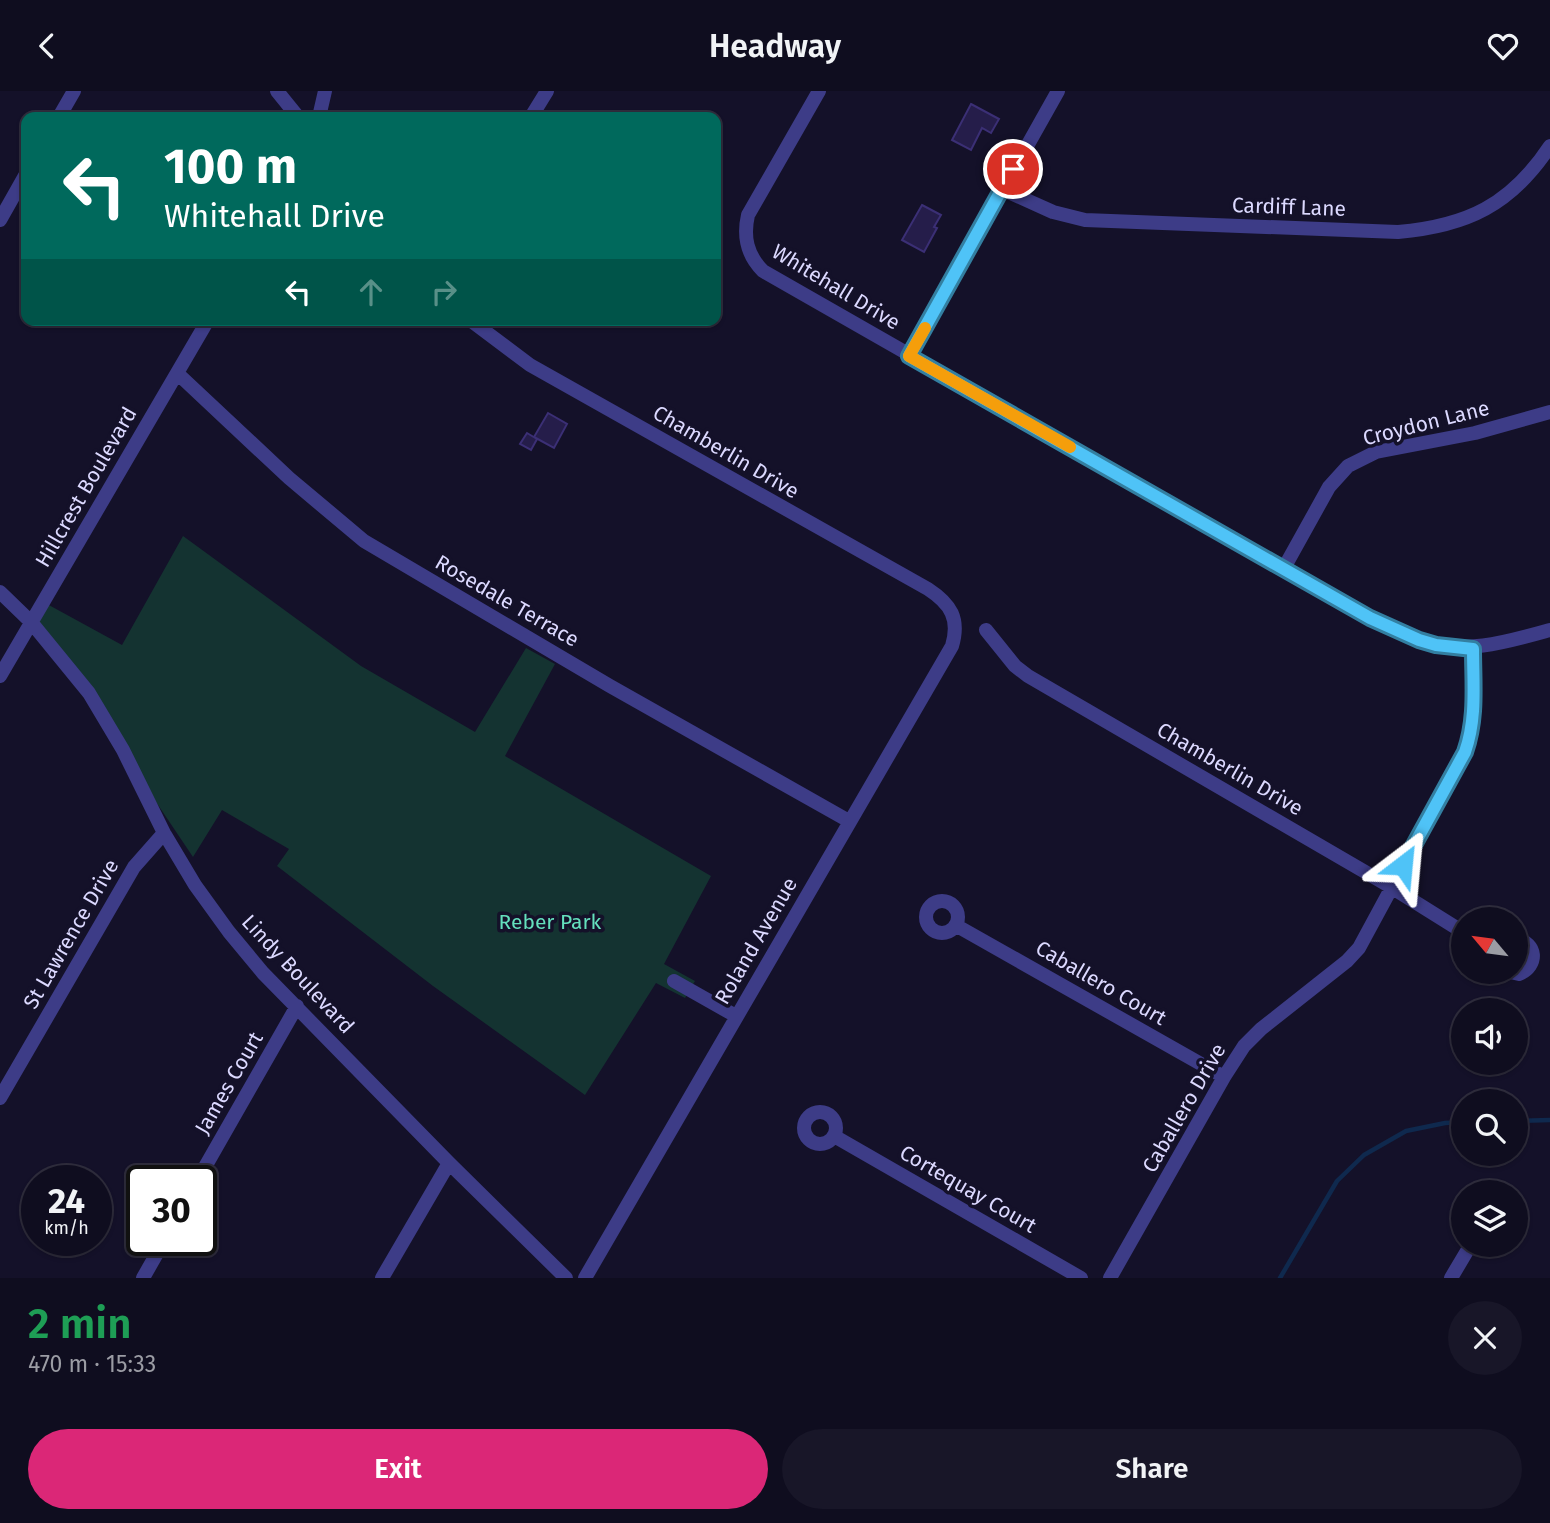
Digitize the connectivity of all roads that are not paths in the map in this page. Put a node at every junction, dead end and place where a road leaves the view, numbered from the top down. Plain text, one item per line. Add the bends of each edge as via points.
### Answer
1 (74, 91) edge
2 (277, 91) edge
3 (326, 91) edge
4 (547, 91) edge
5 (819, 91) edge
6 (1058, 91) edge
7 (62, 112) edge
8 (294, 112) edge
9 (320, 112) edge
10 (534, 112) edge
11 (1550, 146) edge
12 (21, 183) edge
13 (1002, 189) junction
14 (0, 220) edge
15 (204, 326) edge
16 (478, 326) edge
17 (909, 356) junction
18 (177, 373) junction
19 (1550, 412) edge
20 (1284, 568) junction
21 (0, 592) edge
22 (31, 622) junction
23 (956, 622) joint
24 (986, 630) dead end
25 (1550, 630) edge
26 (1473, 649) junction
27 (0, 676) edge
28 (849, 821) junction
29 (164, 833) junction
30 (1391, 887) junction
31 (1451, 924) edge
32 (957, 926) dead end
33 (1528, 944) edge
34 (1528, 970) edge
35 (674, 981) dead end
36 (297, 1006) junction
37 (736, 1016) junction
38 (1224, 1077) junction
39 (0, 1098) edge
40 (834, 1136) dead end
41 (449, 1163) junction
42 (206, 1165) edge
43 (155, 1256) edge
44 (1460, 1257) edge
45 (143, 1278) edge
46 (382, 1278) edge
47 (566, 1278) edge
48 (585, 1278) edge
49 (1081, 1278) edge
50 (1110, 1278) edge
51 (1451, 1278) edge

1 - 7 street
2 - 8 street
3 - 9 street
4 - 10 street
5 - 17 street, Whitehall Drive via 748,215 747,244 753,261 763,271
6 - 13 street
11 - 13 street, Cardiff Lane via 1535,168 1498,200 1453,223 1409,231 1085,220 1053,212
12 - 14 street
13 - 17 street
15 - 18 street, Hillcrest Boulevard
16 - 23 street, Chamberlin Drive via 530,365 928,589 947,604
17 - 20 street, Whitehall Drive
18 - 22 street, Hillcrest Boulevard
18 - 28 street, Rosedale Terrace via 364,541
19 - 20 street, Croydon Lane via 1475,433 1376,452 1348,466 1329,487
20 - 26 street, Whitehall Drive via 1370,618 1419,640
21 - 22 street, Lindy Boulevard
22 - 27 street, Hillcrest Boulevard
22 - 29 street, Lindy Boulevard via 89,693
23 - 28 street, Roland Avenue via 952,646
24 - 30 street, Chamberlin Drive via 1028,676
25 - 26 street, Whitehall Drive
26 - 30 street, Caballero Drive via 1474,717 1465,752
28 - 37 street, Roland Avenue
29 - 36 street, Lindy Boulevard via 229,932
29 - 39 street, St Lawrence Drive via 134,867
30 - 31 street, Chamberlin Drive
30 - 38 street, Caballero Drive via 1359,948 1261,1029
32 - 38 street, Caballero Court
33 - 34 street via 1534,959
35 - 37 street
36 - 41 street, Lindy Boulevard
36 - 42 street, James Court
37 - 48 street, Roland Avenue
38 - 50 street, Caballero Drive
40 - 49 street, Cortequay Court
41 - 46 street
41 - 47 street, Lindy Boulevard
43 - 45 street
44 - 51 street

